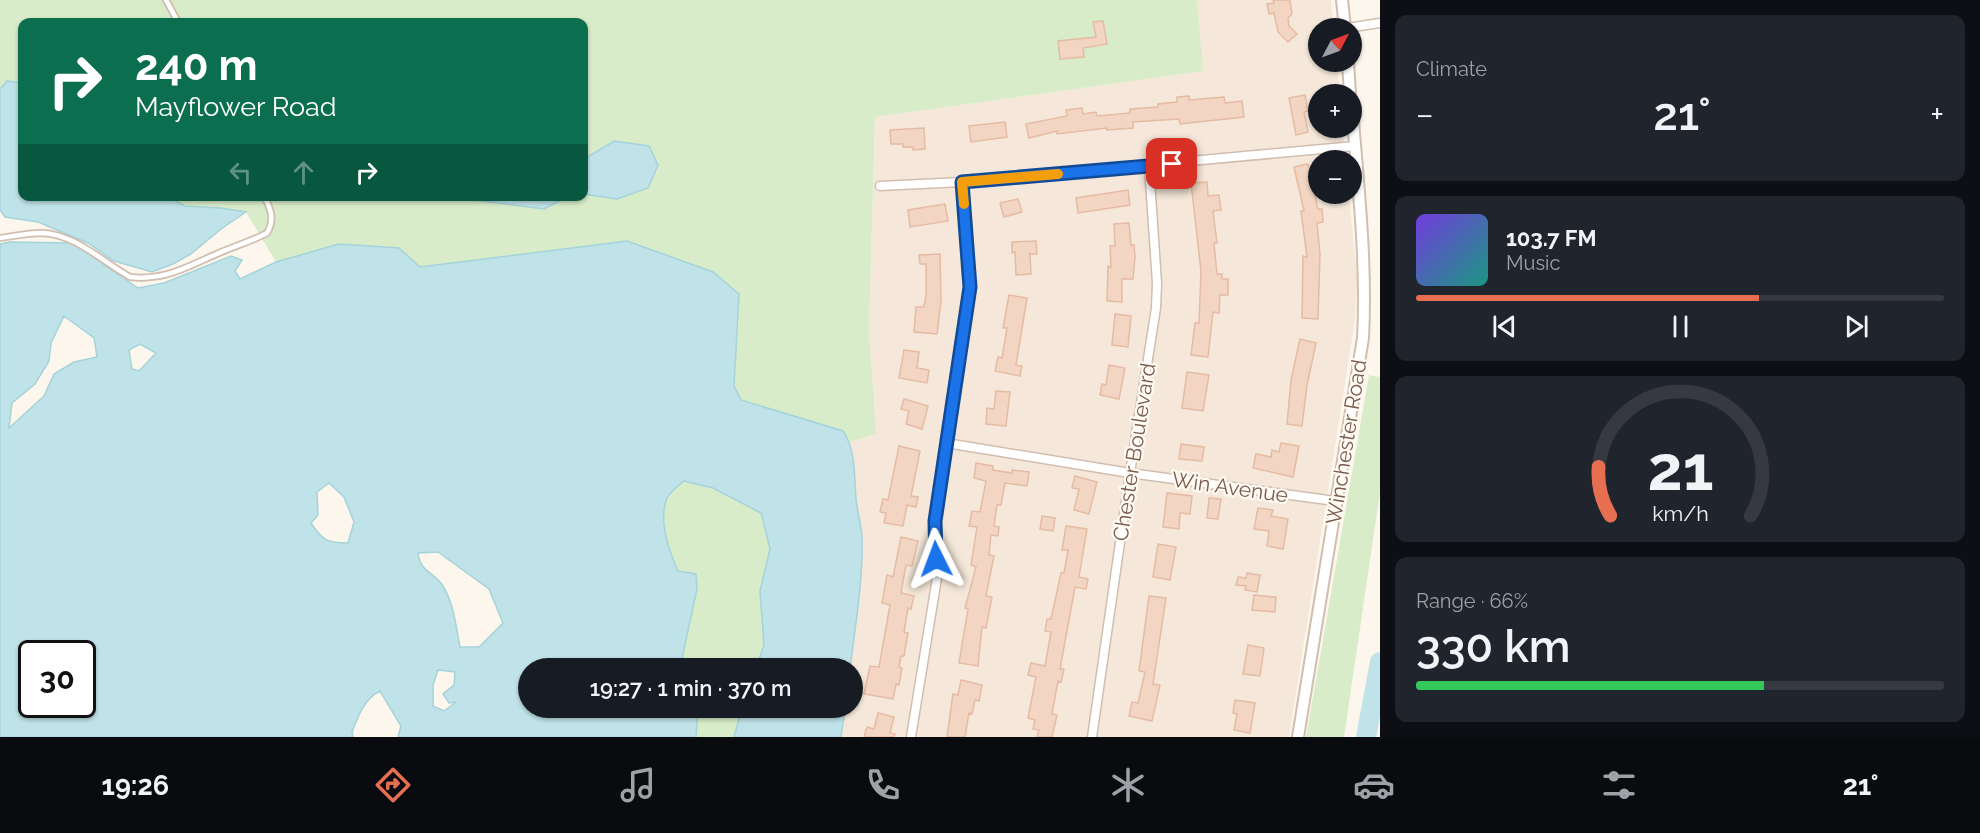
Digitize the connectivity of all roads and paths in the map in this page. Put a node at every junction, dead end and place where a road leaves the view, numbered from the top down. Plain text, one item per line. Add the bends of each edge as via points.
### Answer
1 (166, 0) edge
2 (1342, 0) edge
3 (176, 18) edge
4 (1345, 18) edge
5 (1380, 23) edge
6 (1362, 26) edge
7 (1354, 138) edge
8 (1355, 146) junction
9 (1149, 166) junction
10 (962, 182) junction
11 (880, 186) dead end
12 (266, 201) edge
13 (0, 238) edge
14 (946, 443) junction
15 (1130, 473) junction
16 (1335, 501) junction
17 (911, 737) edge
18 (1092, 737) edge
19 (1298, 737) edge

1 - 3 lane
2 - 4 street
5 - 6 street
7 - 8 street, Winchester Road
8 - 9 street
8 - 16 street, Winchester Road via 1364,262 1363,338
9 - 10 street
9 - 15 street, Chester Boulevard via 1156,308
10 - 11 street
10 - 14 street via 970,287
12 - 13 lane via 272,218 267,233 162,276 130,277 57,236 42,233
14 - 15 street, Win Avenue
14 - 17 street via 935,521 937,578
15 - 16 street, Win Avenue
15 - 18 street, Chester Boulevard
16 - 19 street, Winchester Road

